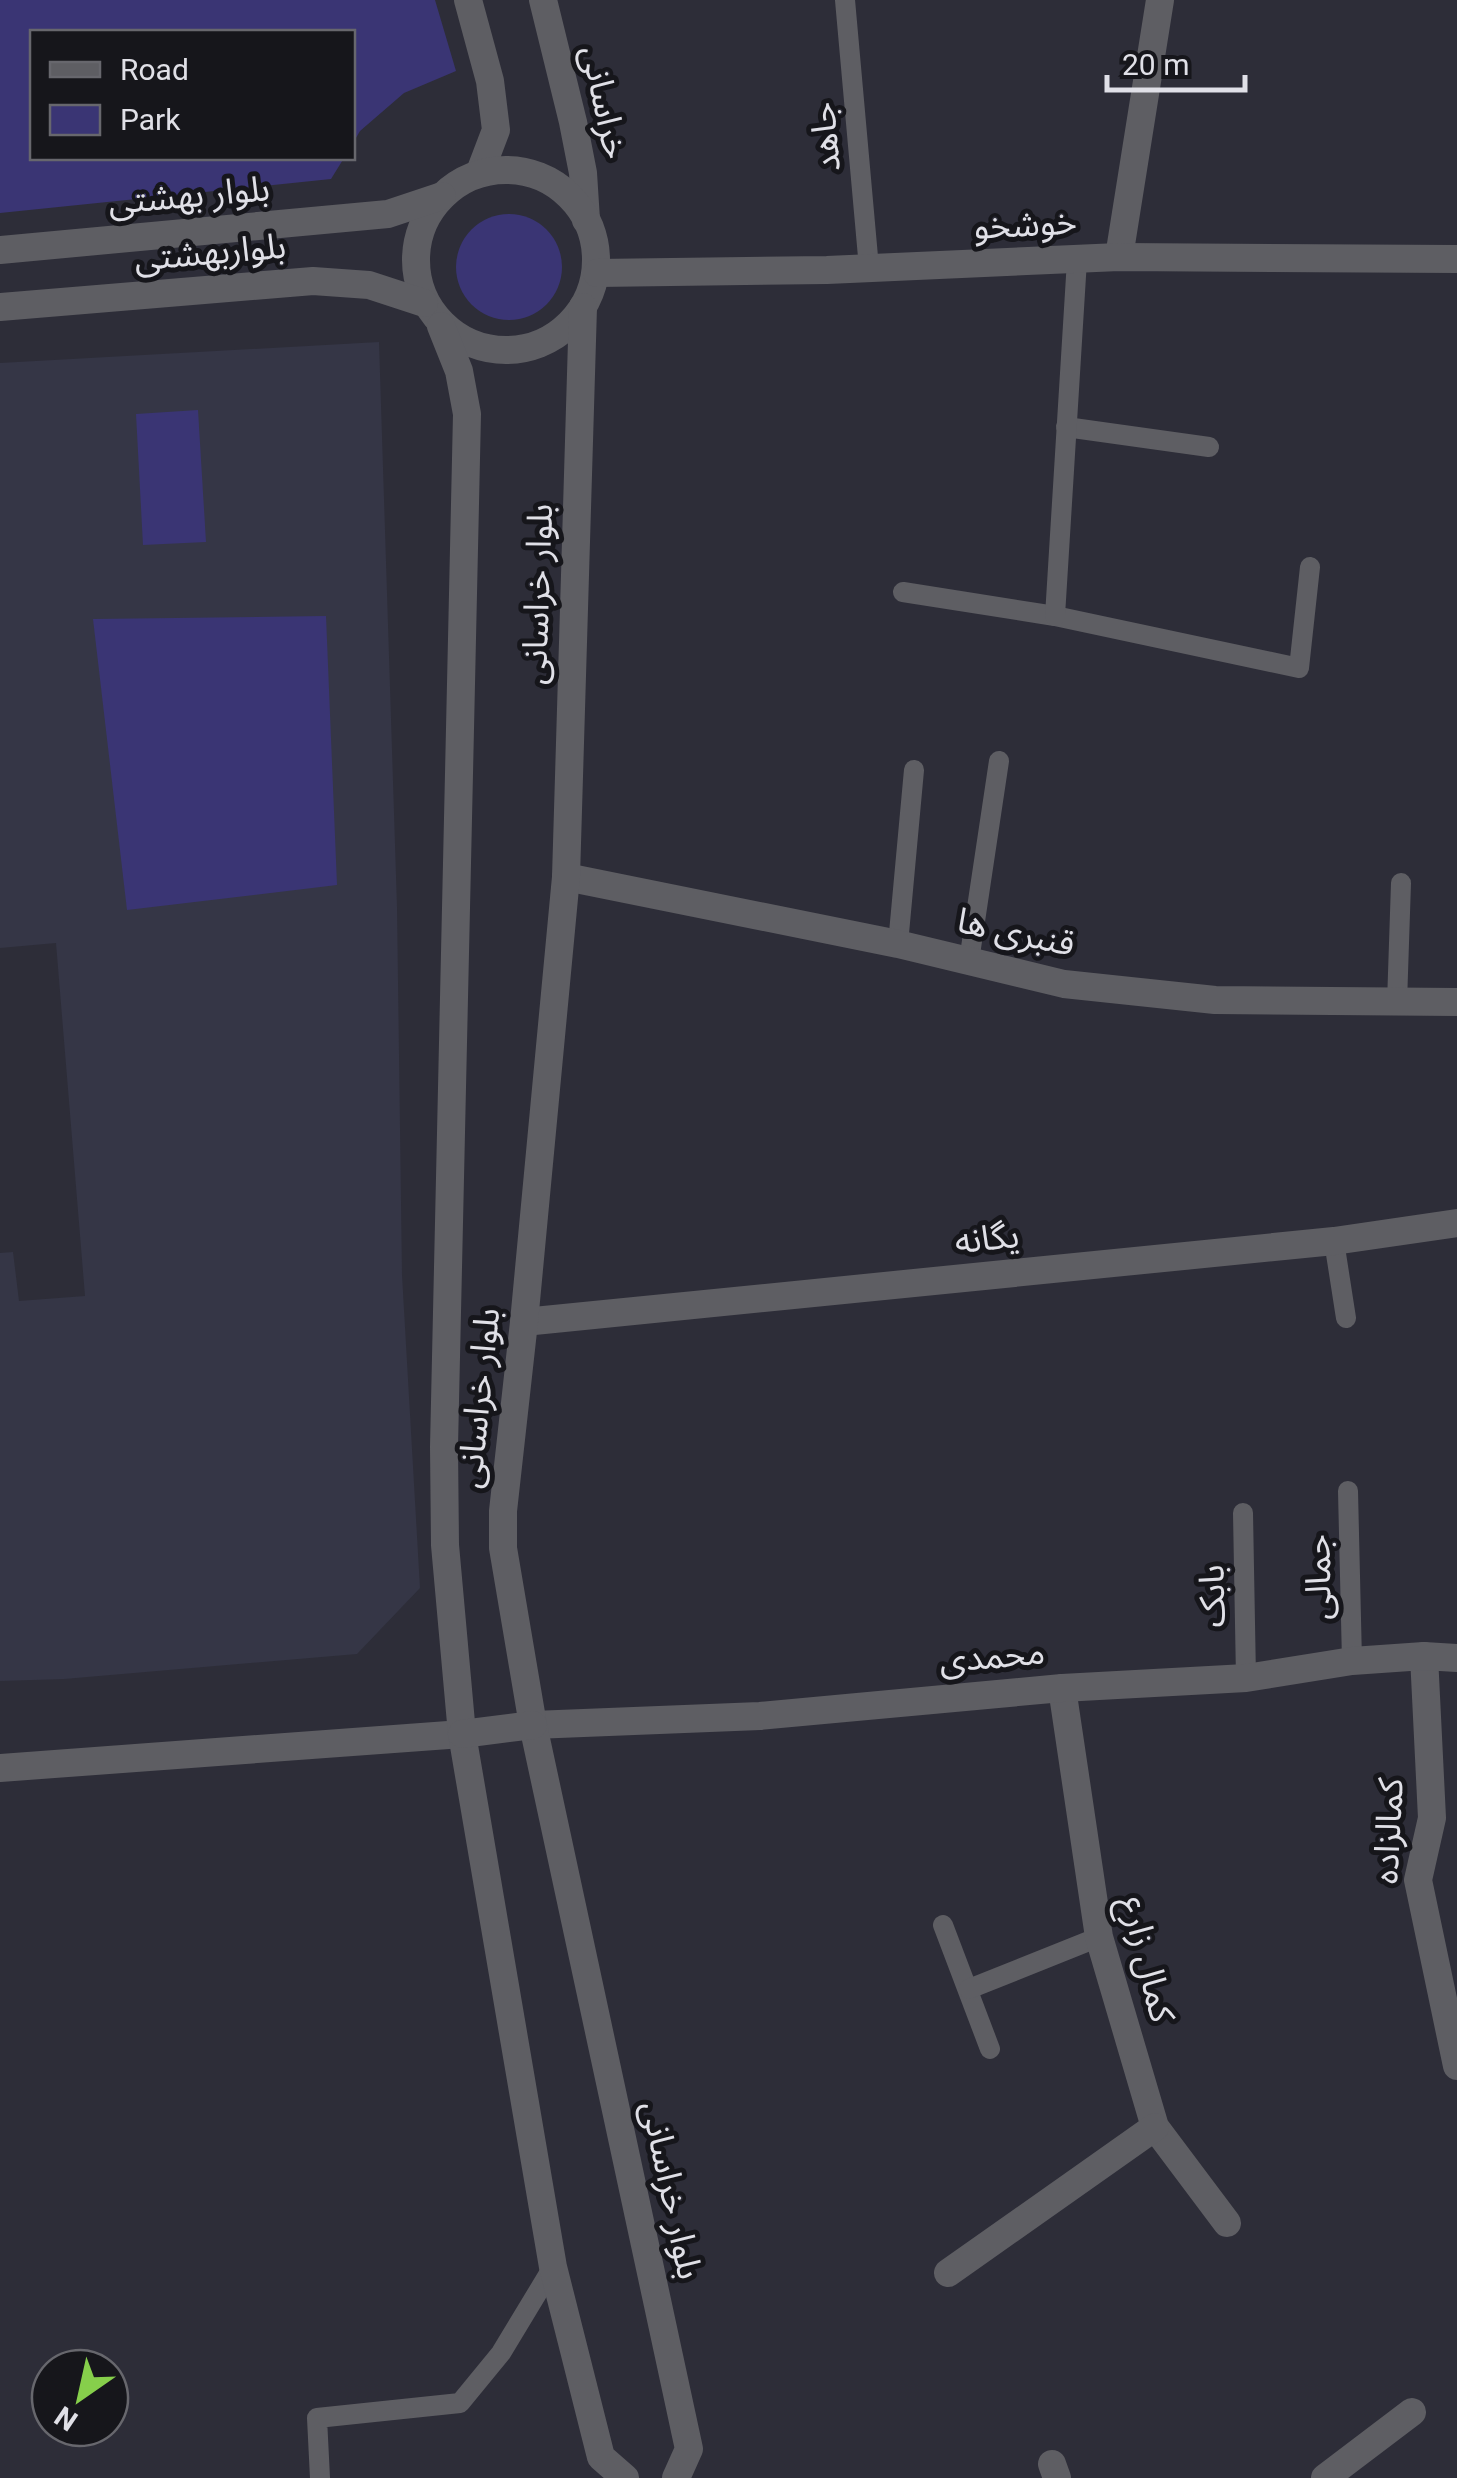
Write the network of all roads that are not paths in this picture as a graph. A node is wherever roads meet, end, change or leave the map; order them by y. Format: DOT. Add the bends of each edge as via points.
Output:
graph roads {
  1 [pos="468,0"];
  2 [pos="543,0"];
  3 [pos="845,0"];
  4 [pos="1160,0"];
  5 [pos="480,172"];
  6 [pos="442,196"];
  7 [pos="586,220"];
  8 [pos="0,250"];
  9 [pos="1119,256"];
  10 [pos="1457,259"];
  11 [pos="1076,260"];
  12 [pos="869,268"];
  13 [pos="596,273"];
  14 [pos="424,303"];
  15 [pos="0,307"];
  16 [pos="583,307"];
  17 [pos="441,326"];
  18 [pos="1066,427"];
  19 [pos="1209,447"];
  20 [pos="1310,568"];
  21 [pos="903,592"];
  22 [pos="1055,616"];
  23 [pos="999,762"];
  24 [pos="914,770"];
  25 [pos="566,877"];
  26 [pos="1401,882"];
  27 [pos="898,944"];
  28 [pos="969,961"];
  29 [pos="1457,1002"];
  30 [pos="1397,1003"];
  31 [pos="1457,1223"];
  32 [pos="1334,1241"];
  33 [pos="1346,1318"];
  34 [pos="524,1322"];
  35 [pos="1348,1492"];
  36 [pos="1243,1513"];
  37 [pos="1424,1656"];
  38 [pos="1457,1658"];
  39 [pos="1352,1661"];
  40 [pos="1246,1678"];
  41 [pos="1062,1688"];
  42 [pos="533,1725"];
  43 [pos="462,1734"];
  44 [pos="0,1768"];
  45 [pos="943,1925"];
  46 [pos="1099,1937"];
  47 [pos="969,1988"];
  48 [pos="990,2049"];
  49 [pos="1457,2066"];
  50 [pos="1155,2127"];
  51 [pos="1227,2223"];
  52 [pos="552,2268"];
  53 [pos="948,2273"];
  54 [pos="1412,2412"];
  55 [pos="320,2478"];
  56 [pos="625,2478"];
  57 [pos="676,2478"];
  58 [pos="1325,2478"];
  1 -- 5 [label="street" via="496,130"];
  2 -- 7 [label="street, خراسانی" via="577,140"];
  3 -- 12 [label="lane, جاهد"];
  4 -- 9 [label="street"];
  5 -- 6 [label="street"];
  5 -- 7 [label="street" via="505,166 544,178"];
  6 -- 8 [label="street, بلوار بهشتی" via="388,214"];
  6 -- 14 [label="street" via="417,250"];
  7 -- 13 [label="street"];
  9 -- 10 [label="street, خوشخو"];
  9 -- 11 [label="street, خوشخو"];
  11 -- 12 [label="street, خوشخو"];
  11 -- 18 [label="lane"];
  12 -- 13 [label="street, خوشخو"];
  13 -- 16 [label="street"];
  14 -- 15 [label="street, بلواربهشتی" via="368,285 314,281"];
  14 -- 17 [label="street"];
  16 -- 17 [label="street" via="551,340 508,352 485,350"];
  16 -- 25 [label="street, بلوار خراسانی"];
  17 -- 43 [label="street, بلوار خراسانی" via="467,414 444,1447 445,1545"];
  18 -- 19 [label="lane"];
  18 -- 22 [label="lane"];
  20 -- 22 [label="lane" via="1299,668"];
  21 -- 22 [label="lane"];
  23 -- 28 [label="lane"];
  24 -- 27 [label="lane"];
  25 -- 27 [label="street, قنبری ها"];
  25 -- 34 [label="street, بلوار خراسانی"];
  26 -- 30 [label="lane"];
  27 -- 28 [label="street, قنبری ها"];
  28 -- 30 [label="street, قنبری ها" via="1064,984 1216,1000"];
  29 -- 30 [label="street, قنبری ها"];
  31 -- 32 [label="street, یگانه"];
  32 -- 33 [label="lane"];
  32 -- 34 [label="street, یگانه"];
  34 -- 42 [label="street, بلوار خراسانی" via="503,1548"];
  35 -- 39 [label="lane, جمالی"];
  36 -- 40 [label="lane, بابک"];
  37 -- 38 [label="street, محمدی"];
  37 -- 39 [label="street, محمدی"];
  37 -- 49 [label="street, کمالزاده" via="1432,1818 1418,1880"];
  39 -- 40 [label="street, محمدی"];
  40 -- 41 [label="street, محمدی"];
  41 -- 42 [label="street, محمدی" via="760,1716"];
  41 -- 46 [label="street, کمال زارع"];
  42 -- 43 [label="street, محمدی"];
  42 -- 57 [label="street, بلوار خراسانی" via="689,2449"];
  43 -- 44 [label="street, محمدی"];
  43 -- 52 [label="street, بلوار خراسانی"];
  45 -- 47 [label="lane"];
  46 -- 47 [label="lane"];
  46 -- 50 [label="street, کمال زارع"];
  47 -- 48 [label="lane"];
  50 -- 51 [label="street, کمال زارع"];
  50 -- 53 [label="street"];
  52 -- 55 [label="lane" via="501,2353 460,2403 316,2418"];
  52 -- 56 [label="street, بلوار خراسانی" via="600,2456"];
  54 -- 58 [label="street"];
}
